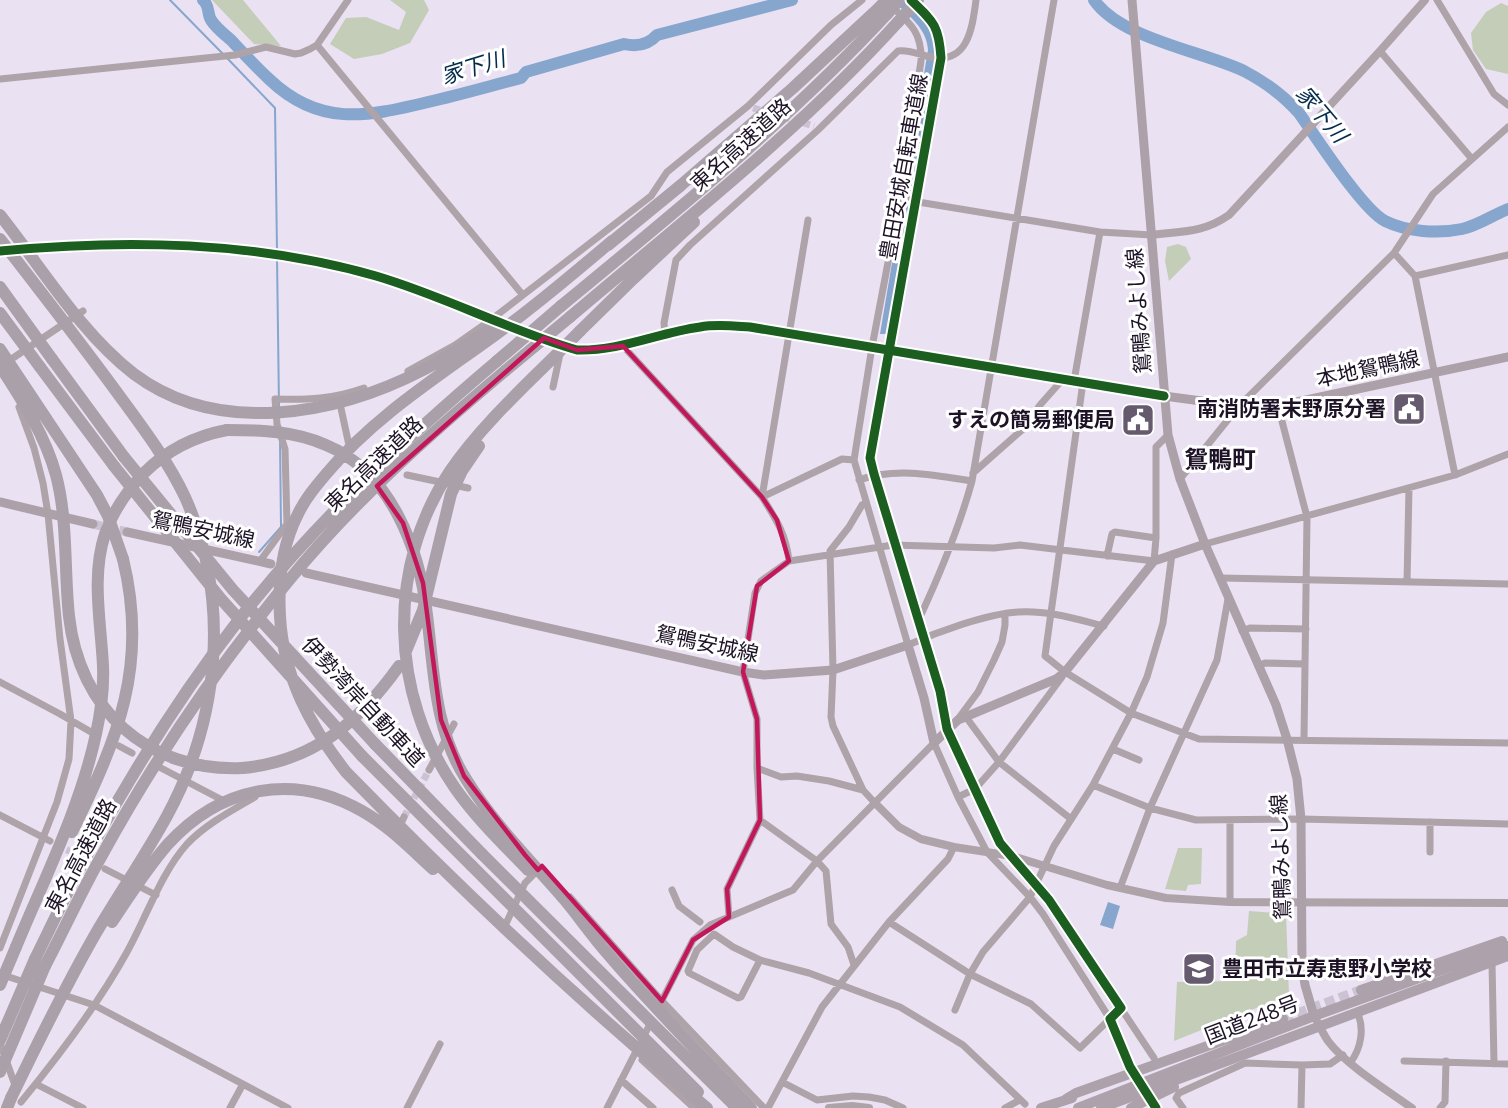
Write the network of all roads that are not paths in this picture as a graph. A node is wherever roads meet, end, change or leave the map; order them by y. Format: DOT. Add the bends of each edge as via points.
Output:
graph roads {
  1 [pos="348,0"];
  2 [pos="862,0"];
  3 [pos="899,0"];
  4 [pos="918,0"];
  5 [pos="976,0"];
  6 [pos="1054,0"];
  7 [pos="1131,0"];
  8 [pos="1425,0"];
  9 [pos="1437,0"];
  10 [pos="884,5"];
  11 [pos="317,45"];
  12 [pos="1380,51"];
  13 [pos="923,55"];
  14 [pos="0,79"];
  15 [pos="831,90"];
  16 [pos="1508,105"];
  17 [pos="1508,127"];
  18 [pos="1472,159"];
  19 [pos="900,199"];
  20 [pos="0,215"];
  21 [pos="1017,219"];
  22 [pos="808,220"];
  23 [pos="1100,232"];
  24 [pos="1152,235"];
  25 [pos="683,237"];
  26 [pos="0,239"];
  27 [pos="612,241"];
  28 [pos="690,245"];
  29 [pos="0,251"];
  30 [pos="1394,253"];
  31 [pos="1508,255"];
  32 [pos="1415,276"];
  33 [pos="0,287"];
  34 [pos="522,294"];
  35 [pos="83,311"];
  36 [pos="0,313"];
  37 [pos="492,319"];
  38 [pos="788,333"];
  39 [pos="665,335"];
  40 [pos="561,345"];
  41 [pos="622,346"];
  42 [pos="874,347"];
  43 [pos="0,349"];
  44 [pos="888,350"];
  45 [pos="1508,357"];
  46 [pos="0,366"];
  47 [pos="501,366"];
  48 [pos="992,368"];
  49 [pos="0,373"];
  50 [pos="1435,373"];
  51 [pos="1063,379"];
  52 [pos="1079,381"];
  53 [pos="553,387"];
  54 [pos="520,392"];
  55 [pos="1164,396"];
  56 [pos="339,397"];
  57 [pos="1239,406"];
  58 [pos="1278,406"];
  59 [pos="1168,435"];
  60 [pos="1508,454"];
  61 [pos="854,460"];
  62 [pos="355,461"];
  63 [pos="874,474"];
  64 [pos="407,475"];
  65 [pos="1455,475"];
  66 [pos="973,477"];
  67 [pos="1180,479"];
  68 [pos="859,480"];
  69 [pos="468,488"];
  70 [pos="1409,488"];
  71 [pos="762,497"];
  72 [pos="0,502"];
  73 [pos="866,503"];
  74 [pos="48,514"];
  75 [pos="1307,517"];
  76 [pos="93,524"];
  77 [pos="127,532"];
  78 [pos="1156,538"];
  79 [pos="895,544"];
  80 [pos="1204,544"];
  81 [pos="880,546"];
  82 [pos="949,547"];
  83 [pos="1060,550"];
  84 [pos="1172,554"];
  85 [pos="831,555"];
  86 [pos="1107,556"];
  87 [pos="260,561"];
  88 [pos="789,561"];
  89 [pos="1154,561"];
  90 [pos="271,564"];
  91 [pos="306,573"];
  92 [pos="1220,578"];
  93 [pos="1306,580"];
  94 [pos="1407,582"];
  95 [pos="1508,584"];
  96 [pos="1228,599"];
  97 [pos="1050,613"];
  98 [pos="1005,614"];
  99 [pos="919,619"];
  100 [pos="1104,626"];
  101 [pos="1306,629"];
  102 [pos="1242,631"];
  103 [pos="924,639"];
  104 [pos="909,644"];
  105 [pos="1305,664"];
  106 [pos="1258,666"];
  107 [pos="833,670"];
  108 [pos="743,672"];
  109 [pos="1065,672"];
  110 [pos="0,682"];
  111 [pos="1131,713"];
  112 [pos="962,718"];
  113 [pos="71,721"];
  114 [pos="454,724"];
  115 [pos="946,730"];
  116 [pos="91,732"];
  117 [pos="1182,734"];
  118 [pos="1287,739"];
  119 [pos="1304,739"];
  120 [pos="935,741"];
  121 [pos="1508,743"];
  122 [pos="119,746"];
  123 [pos="1113,749"];
  124 [pos="132,753"];
  125 [pos="1139,760"];
  126 [pos="999,762"];
  127 [pos="161,768"];
  128 [pos="757,768"];
  129 [pos="429,770"];
  130 [pos="1093,784"];
  131 [pos="975,789"];
  132 [pos="863,790"];
  133 [pos="958,797"];
  134 [pos="874,802"];
  135 [pos="237,808"];
  136 [pos="1150,808"];
  137 [pos="0,814"];
  138 [pos="404,817"];
  139 [pos="1071,819"];
  140 [pos="1301,819"];
  141 [pos="760,820"];
  142 [pos="1230,820"];
  143 [pos="1430,822"];
  144 [pos="1508,824"];
  145 [pos="397,833"];
  146 [pos="42,837"];
  147 [pos="50,841"];
  148 [pos="954,848"];
  149 [pos="1430,852"];
  150 [pos="990,853"];
  151 [pos="1012,856"];
  152 [pos="817,861"];
  153 [pos="1044,867"];
  154 [pos="105,869"];
  155 [pos="1036,885"];
  156 [pos="1120,888"];
  157 [pos="672,890"];
  158 [pos="156,895"];
  159 [pos="1030,897"];
  160 [pos="1230,902"];
  161 [pos="1300,902"];
  162 [pos="1508,903"];
  163 [pos="729,917"];
  164 [pos="700,922"];
  165 [pos="889,922"];
  166 [pos="23,930"];
  167 [pos="501,932"];
  168 [pos="517,939"];
  169 [pos="1508,939"];
  170 [pos="1508,946"];
  171 [pos="0,948"];
  172 [pos="607,954"];
  173 [pos="1508,956"];
  174 [pos="760,960"];
  175 [pos="1492,962"];
  176 [pos="40,963"];
  177 [pos="854,965"];
  178 [pos="0,974"];
  179 [pos="970,974"];
  180 [pos="839,984"];
  181 [pos="0,985"];
  182 [pos="1361,990"];
  183 [pos="662,1001"];
  184 [pos="94,1005"];
  185 [pos="1121,1008"];
  186 [pos="956,1010"];
  187 [pos="1357,1012"];
  188 [pos="1314,1016"];
  189 [pos="1110,1019"];
  190 [pos="1283,1019"];
  191 [pos="1321,1026"];
  192 [pos="45,1028"];
  193 [pos="0,1041"];
  194 [pos="440,1044"];
  195 [pos="635,1054"];
  196 [pos="1343,1055"];
  197 [pos="1244,1059"];
  198 [pos="1154,1061"];
  199 [pos="1404,1061"];
  200 [pos="1446,1061"];
  201 [pos="1350,1063"];
  202 [pos="1494,1064"];
  203 [pos="1508,1064"];
  204 [pos="1302,1065"];
  205 [pos="1130,1067"];
  206 [pos="0,1072"];
  207 [pos="621,1080"];
  208 [pos="782,1082"];
  209 [pos="36,1084"];
  210 [pos="243,1084"];
  211 [pos="1155,1088"];
  212 [pos="15,1104"];
  213 [pos="83,1108"];
  214 [pos="230,1108"];
  215 [pos="288,1108"];
  216 [pos="406,1108"];
  217 [pos="607,1108"];
  218 [pos="653,1108"];
  219 [pos="694,1108"];
  220 [pos="706,1108"];
  221 [pos="714,1108"];
  222 [pos="737,1108"];
  223 [pos="751,1108"];
  224 [pos="764,1108"];
  225 [pos="768,1108"];
  226 [pos="829,1108"];
  227 [pos="869,1108"];
  228 [pos="903,1108"];
  229 [pos="1005,1108"];
  230 [pos="1041,1108"];
  231 [pos="1078,1108"];
  232 [pos="1101,1108"];
  233 [pos="1131,1108"];
  234 [pos="1183,1108"];
  235 [pos="1301,1108"];
  236 [pos="1412,1108"];
  237 [pos="1440,1108"];
  1 -- 11 [label="street"];
  2 -- 34 [label="street" via="831,25 751,107 667,172 652,197"];
  3 -- 10 [label="highway, 東名高速道路, bridge"];
  4 -- 15 [label="highway, 東名高速道路, bridge"];
  5 -- 13 [label="street" via="973,25 960,51 951,58"];
  6 -- 21 [label="street"];
  7 -- 24 [label="main road, 鴛鴨みよし線"];
  8 -- 12 [label="street"];
  9 -- 16 [label="street" via="1494,94"];
  10 -- 13 [label="street" via="918,33"];
  10 -- 27 [label="highway, bridge" via="793,88"];
  10 -- 47 [label="highway, 東名高速道路, bridge" via="820,81 655,230 561,306"];
  11 -- 14 [label="street" via="301,53 266,47 234,55"];
  11 -- 34 [label="street"];
  12 -- 18 [label="street"];
  12 -- 24 [label="street" via="1229,214 1203,229"];
  13 -- 19 [label="street"];
  13 -- 28 [label="street" via="898,51"];
  15 -- 47 [label="highway, 東名高速道路, bridge" via="715,195 570,317"];
  15 -- 54 [label="highway, bridge" via="800,126 633,279"];
  17 -- 18 [label="street"];
  18 -- 30 [label="street" via="1433,194"];
  19 -- 21 [label="street"];
  19 -- 42 [label="street"];
  20 -- 27 [label="highway, bridge" via="81,322 134,374 155,388 195,404 247,413 301,410 347,400 397,382 454,353"];
  21 -- 23 [label="street"];
  21 -- 48 [label="street"];
  22 -- 38 [label="street"];
  23 -- 24 [label="street"];
  23 -- 52 [label="street"];
  24 -- 55 [label="main road, 鴛鴨みよし線"];
  25 -- 28 [label="street"];
  26 -- 192 [label="highway, bridge" via="102,371 169,468 184,495 207,558 215,622 210,689 195,753 167,815 69,980"];
  27 -- 168 [label="highway, bridge" via="532,308 386,414 349,449 298,512 282,574 281,631 287,663 300,700 327,748 386,813"];
  28 -- 39 [label="street" via="676,260"];
  29 -- 37 [label="street" via="106,244 225,247 375,276"];
  30 -- 32 [label="street"];
  30 -- 57 [label="street"];
  31 -- 32 [label="street"];
  32 -- 50 [label="street"];
  33 -- 222 [label="highway, 伊勢湾岸自動車道, bridge" via="124,457 233,590 482,855"];
  34 -- 37 [label="street"];
  35 -- 46 [label="street"];
  36 -- 221 [label="highway, 伊勢湾岸自動車道, bridge" via="114,466 221,599 362,756"];
  37 -- 40 [label="street"];
  37 -- 56 [label="street" via="455,345 393,379"];
  38 -- 39 [label="street" via="718,325"];
  38 -- 42 [label="street"];
  38 -- 71 [label="street"];
  39 -- 41 [label="street"];
  40 -- 41 [label="street" via="577,350"];
  40 -- 53 [label="street"];
  41 -- 71 [label="street"];
  42 -- 44 [label="street"];
  42 -- 61 [label="street"];
  43 -- 166 [label="highway, bridge" via="97,495 123,559 133,625 132,664 116,735"];
  44 -- 48 [label="street"];
  44 -- 63 [label="street" via="870,458"];
  45 -- 50 [label="main road, 本地鴛鴨線"];
  46 -- 54 [label="highway, bridge" via="34,421 56,476 62,506 69,619 75,647 95,694 110,716 144,745 168,757 204,766 242,768 297,755 334,736 374,700 399,666 423,610 451,494 485,437"];
  47 -- 176 [label="highway, 東名高速道路" via="353,510 290,578 244,636 141,787"];
  48 -- 51 [label="street"];
  48 -- 66 [label="street"];
  49 -- 74 [label="street" via="27,426"];
  50 -- 58 [label="main road, 本地鴛鴨線"];
  50 -- 65 [label="street"];
  51 -- 52 [label="street"];
  51 -- 66 [label="street" via="1023,429"];
  52 -- 55 [label="street"];
  52 -- 83 [label="street"];
  54 -- 172 [label="highway, bridge" via="480,433 450,472 418,534 405,590 406,658 426,734 455,788"];
  55 -- 57 [label="main road, 本地鴛鴨線"];
  55 -- 59 [label="main road, 鴛鴨みよし線"];
  56 -- 62 [label="street"];
  56 -- 87 [label="street" via="275,399 285,449 287,524"];
  57 -- 58 [label="main road, 本地鴛鴨線"];
  57 -- 67 [label="street"];
  58 -- 75 [label="street"];
  59 -- 67 [label="main road, 鴛鴨みよし線"];
  59 -- 78 [label="street" via="1155,447"];
  60 -- 65 [label="street"];
  61 -- 68 [label="street"];
  61 -- 71 [label="street" via="842,459"];
  63 -- 66 [label="street"];
  63 -- 68 [label="street"];
  63 -- 79 [label="street"];
  64 -- 69 [label="street"];
  65 -- 70 [label="street"];
  66 -- 82 [label="street"];
  67 -- 80 [label="main road, 鴛鴨みよし線"];
  68 -- 73 [label="street"];
  70 -- 75 [label="street"];
  70 -- 94 [label="street"];
  71 -- 88 [label="street" via="786,539"];
  72 -- 74 [label="main road"];
  73 -- 81 [label="street"];
  73 -- 85 [label="street" via="830,551"];
  74 -- 76 [label="main road"];
  74 -- 113 [label="street"];
  75 -- 80 [label="street"];
  75 -- 93 [label="street"];
  77 -- 87 [label="main road, 鴛鴨安城線"];
  78 -- 86 [label="street" via="1115,532"];
  78 -- 89 [label="street"];
  79 -- 81 [label="street"];
  79 -- 82 [label="street"];
  79 -- 99 [label="street"];
  80 -- 84 [label="main road"];
  80 -- 92 [label="main road, 鴛鴨みよし線"];
  81 -- 85 [label="street"];
  81 -- 104 [label="street"];
  82 -- 83 [label="street" via="1020,545"];
  82 -- 99 [label="street"];
  83 -- 86 [label="street"];
  83 -- 97 [label="street"];
  84 -- 89 [label="main road"];
  84 -- 111 [label="street" via="1163,623 1148,677"];
  85 -- 88 [label="street"];
  85 -- 107 [label="street"];
  86 -- 89 [label="street"];
  87 -- 90 [label="main road, 鴛鴨安城線"];
  88 -- 108 [label="street" via="757,586"];
  89 -- 100 [label="main road"];
  91 -- 108 [label="main road, 鴛鴨安城線"];
  92 -- 93 [label="street"];
  92 -- 96 [label="main road, 鴛鴨みよし線"];
  93 -- 94 [label="street"];
  93 -- 101 [label="street"];
  94 -- 95 [label="street"];
  96 -- 102 [label="main road, 鴛鴨みよし線"];
  96 -- 117 [label="street" via="1216,660"];
  97 -- 98 [label="street"];
  97 -- 100 [label="street"];
  97 -- 109 [label="street" via="1045,656"];
  98 -- 103 [label="street"];
  98 -- 112 [label="street" via="1002,642"];
  99 -- 103 [label="street"];
  100 -- 109 [label="main road"];
  101 -- 102 [label="street"];
  101 -- 105 [label="street"];
  102 -- 106 [label="main road, 鴛鴨みよし線"];
  103 -- 104 [label="street"];
  103 -- 115 [label="street" via="940,691"];
  104 -- 107 [label="main road, 鴛鴨安城線"];
  104 -- 120 [label="main road"];
  105 -- 106 [label="street"];
  105 -- 119 [label="street"];
  106 -- 118 [label="main road, 鴛鴨みよし線"];
  107 -- 108 [label="main road, 鴛鴨安城線" via="764,675"];
  107 -- 132 [label="street" via="833,726"];
  108 -- 128 [label="street" via="757,719"];
  109 -- 111 [label="street"];
  109 -- 112 [label="main road"];
  109 -- 126 [label="street"];
  110 -- 113 [label="street"];
  111 -- 117 [label="street"];
  111 -- 123 [label="street"];
  112 -- 115 [label="main road"];
  112 -- 126 [label="street"];
  113 -- 116 [label="street"];
  113 -- 146 [label="street" via="65,773"];
  114 -- 129 [label="street"];
  115 -- 120 [label="main road"];
  115 -- 131 [label="street"];
  117 -- 118 [label="street" via="1199,739"];
  117 -- 136 [label="street"];
  118 -- 119 [label="street"];
  118 -- 140 [label="main road, 鴛鴨みよし線"];
  119 -- 121 [label="street"];
  120 -- 133 [label="street"];
  120 -- 134 [label="street"];
  122 -- 124 [label="street"];
  123 -- 125 [label="street"];
  123 -- 130 [label="street"];
  126 -- 131 [label="street"];
  126 -- 139 [label="street"];
  127 -- 135 [label="street"];
  128 -- 132 [label="street" via="781,777 829,781"];
  128 -- 141 [label="street"];
  130 -- 136 [label="street"];
  130 -- 139 [label="street"];
  131 -- 133 [label="street"];
  131 -- 151 [label="street" via="1000,843"];
  132 -- 134 [label="street"];
  133 -- 150 [label="street"];
  134 -- 148 [label="street" via="899,827 921,839"];
  134 -- 152 [label="street"];
  135 -- 145 [label="street" via="271,788 318,789 349,801"];
  135 -- 158 [label="street" via="186,845"];
  136 -- 142 [label="street" via="1196,820"];
  136 -- 156 [label="street"];
  137 -- 146 [label="street"];
  138 -- 145 [label="street"];
  139 -- 153 [label="street"];
  140 -- 142 [label="street"];
  140 -- 143 [label="street"];
  140 -- 161 [label="main road, 鴛鴨みよし線"];
  141 -- 152 [label="street"];
  141 -- 163 [label="street" via="727,889"];
  142 -- 160 [label="street"];
  143 -- 144 [label="street"];
  143 -- 149 [label="street"];
  145 -- 167 [label="street"];
  146 -- 147 [label="street"];
  146 -- 171 [label="street"];
  148 -- 150 [label="street"];
  148 -- 165 [label="street"];
  150 -- 151 [label="street"];
  150 -- 159 [label="street"];
  151 -- 153 [label="street"];
  151 -- 155 [label="street"];
  152 -- 163 [label="street" via="793,890"];
  152 -- 177 [label="street" via="826,870 831,924 848,946"];
  153 -- 155 [label="street"];
  153 -- 156 [label="street"];
  154 -- 158 [label="street"];
  155 -- 159 [label="street"];
  155 -- 185 [label="street" via="1066,923"];
  156 -- 160 [label="street" via="1180,900"];
  157 -- 164 [label="street" via="679,906"];
  158 -- 184 [label="street" via="128,952"];
  159 -- 179 [label="street" via="983,952"];
  159 -- 189 [label="street"];
  160 -- 161 [label="street"];
  161 -- 162 [label="street"];
  161 -- 188 [label="main road, 鴛鴨みよし線" via="1302,964"];
  163 -- 183 [label="street" via="710,925 693,940"];
  165 -- 177 [label="street"];
  165 -- 179 [label="street"];
  166 -- 172 [label="highway, bridge" via="82,789 97,731 103,668 99,565 105,534 126,495 157,461 194,439 227,430 283,433 327,445 352,460 381,490 403,523 417,558 441,720 455,759 492,816"];
  166 -- 181 [label="highway, bridge"];
  167 -- 183 [label="street" via="525,883 542,866"];
  167 -- 195 [label="street"];
  168 -- 192 [label="highway, bridge" via="365,812 314,791 260,791 219,804 183,829 168,845 138,882"];
  168 -- 220 [label="highway, bridge"];
  169 -- 182 [label="highway"];
  170 -- 188 [label="highway, 国道248号"];
  172 -- 223 [label="highway, bridge"];
  173 -- 175 [label="highway, 国道248号"];
  174 -- 174 [label="street" via="738,998 688,970 697,950 714,934"];
  174 -- 180 [label="street"];
  175 -- 187 [label="highway, 国道248号"];
  175 -- 202 [label="street"];
  176 -- 193 [label="highway, 東名高速道路, bridge"];
  176 -- 206 [label="highway, 東名高速道路, bridge"];
  177 -- 180 [label="street"];
  178 -- 184 [label="street"];
  179 -- 186 [label="street"];
  179 -- 189 [label="street" via="1031,1004 1080,1048"];
  180 -- 208 [label="street" via="822,1007"];
  180 -- 229 [label="street" via="900,1007 963,1045 1022,1102"];
  183 -- 195 [label="street"];
  183 -- 224 [label="street"];
  184 -- 209 [label="street"];
  184 -- 210 [label="street"];
  185 -- 189 [label="street"];
  185 -- 198 [label="street"];
  187 -- 191 [label="highway, 国道248号"];
  187 -- 201 [label="street" via="1359,1048"];
  188 -- 191 [label="street"];
  188 -- 211 [label="highway, 国道248号" via="1179,1069"];
  189 -- 205 [label="street"];
  190 -- 198 [label="highway"];
  191 -- 196 [label="street" via="1326,1039"];
  191 -- 197 [label="highway, 国道248号"];
  192 -- 212 [label="highway, bridge"];
  193 -- 212 [label="street"];
  194 -- 216 [label="street"];
  195 -- 207 [label="street"];
  195 -- 219 [label="street"];
  196 -- 201 [label="street"];
  196 -- 204 [label="street" via="1330,1064"];
  197 -- 204 [label="street"];
  197 -- 211 [label="highway, 国道248号" via="1228,1060"];
  197 -- 234 [label="street" via="1179,1093 1176,1098"];
  198 -- 211 [label="highway"];
  199 -- 200 [label="street"];
  200 -- 202 [label="street"];
  200 -- 237 [label="street" via="1445,1102"];
  201 -- 236 [label="street"];
  202 -- 203 [label="street"];
  204 -- 235 [label="street"];
  207 -- 217 [label="street"];
  207 -- 218 [label="street"];
  208 -- 225 [label="street"];
  208 -- 228 [label="street" via="817,1100 869,1097"];
  209 -- 212 [label="street"];
  209 -- 213 [label="street"];
  210 -- 214 [label="street"];
  210 -- 215 [label="street"];
  211 -- 230 [label="highway" via="1076,1093"];
  211 -- 231 [label="highway, 国道248号"];
  211 -- 232 [label="highway, 国道248号"];
  211 -- 233 [label="highway"];
  226 -- 227 [label="street"];
}
